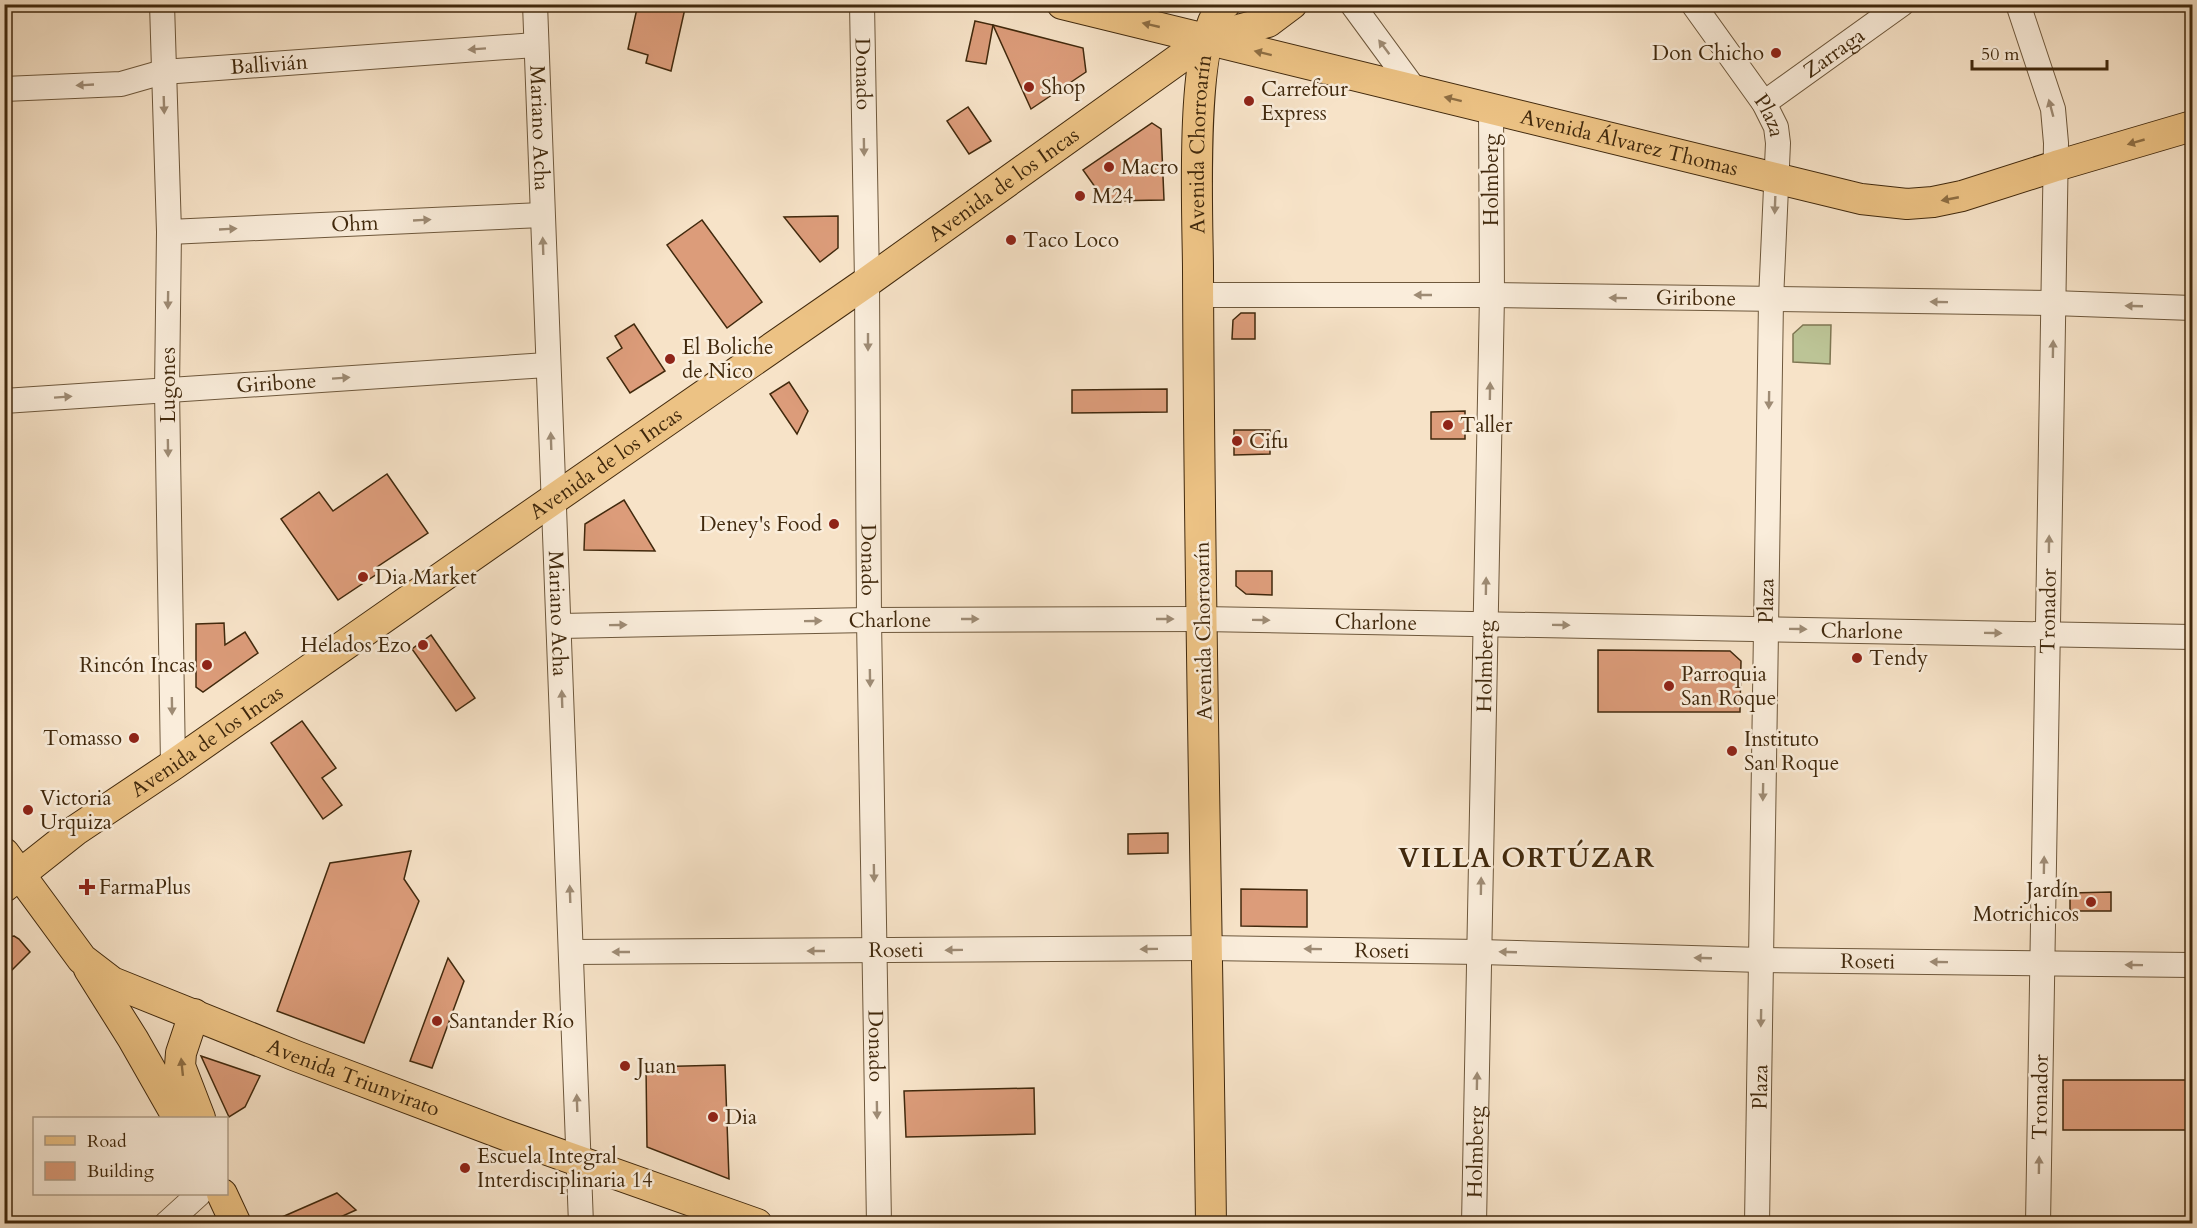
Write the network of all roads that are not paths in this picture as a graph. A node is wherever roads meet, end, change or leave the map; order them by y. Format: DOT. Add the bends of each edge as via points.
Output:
graph roads {
  1 [pos="162,4"];
  2 [pos="535,4"];
  3 [pos="861,4"];
  4 [pos="1062,4"];
  5 [pos="1225,4"];
  6 [pos="1292,4"];
  7 [pos="1352,4"];
  8 [pos="1693,4"];
  9 [pos="1902,4"];
  10 [pos="2018,4"];
  11 [pos="1208,38"];
  12 [pos="536,45"];
  13 [pos="162,72"];
  14 [pos="4,89"];
  15 [pos="1415,90"];
  16 [pos="1764,103"];
  17 [pos="1491,108"];
  18 [pos="2193,126"];
  19 [pos="2056,166"];
  20 [pos="1776,178"];
  21 [pos="542,214"];
  22 [pos="169,232"];
  23 [pos="867,282"];
  24 [pos="1198,296"];
  25 [pos="1492,296"];
  26 [pos="1771,300"];
  27 [pos="2054,303"];
  28 [pos="2193,308"];
  29 [pos="547,365"];
  30 [pos="167,390"];
  31 [pos="4,401"];
  32 [pos="553,500"];
  33 [pos="1202,619"];
  34 [pos="869,620"];
  35 [pos="1485,623"];
  36 [pos="560,626"];
  37 [pos="1765,629"];
  38 [pos="2047,633"];
  39 [pos="2193,637"];
  40 [pos="173,765"];
  41 [pos="10,871"];
  42 [pos="1208,948"];
  43 [pos="875,950"];
  44 [pos="572,952"];
  45 [pos="1480,952"];
  46 [pos="82,959"];
  47 [pos="1762,960"];
  48 [pos="2043,963"];
  49 [pos="2193,965"];
  50 [pos="194,1014"];
  51 [pos="177,1117"];
  52 [pos="199,1117"];
  53 [pos="579,1161"];
  54 [pos="198,1195"];
  55 [pos="222,1195"];
  56 [pos="166,1224"];
  57 [pos="236,1224"];
  58 [pos="581,1224"];
  59 [pos="757,1224"];
  60 [pos="879,1224"];
  61 [pos="1211,1224"];
  62 [pos="1474,1224"];
  63 [pos="1757,1224"];
  64 [pos="2037,1224"];
  1 -- 13 [label="street, Lugones"];
  2 -- 12 [label="street, Mariano Acha"];
  3 -- 23 [label="street, Donado, one-way"];
  11 -- 4 [label="main road, Avenida Álvarez Thomas, one-way"];
  5 -- 11 [label="main road" via="1219,8"];
  6 -- 11 [label="main road, Avenida de los Incas" via="1268,22"];
  15 -- 7 [label="street, one-way"];
  8 -- 16 [label="street, Plaza"];
  9 -- 16 [label="street, Zarraga"];
  19 -- 10 [label="street, Tronador, one-way" via="2053,109"];
  15 -- 11 [label="main road, Avenida Álvarez Thomas, one-way"];
  11 -- 23 [label="main road, Avenida de los Incas"];
  11 -- 24 [label="main road, Avenida Chorroarín" via="1198,99"];
  12 -- 13 [label="street, Ballivián, one-way"];
  12 -- 21 [label="street, Mariano Acha"];
  13 -- 14 [label="street, Ballivián, one-way" via="121,84"];
  13 -- 22 [label="street, Lugones, one-way"];
  17 -- 15 [label="main road, Avenida Álvarez Thomas, one-way"];
  16 -- 20 [label="street, Plaza" via="1776,127"];
  17 -- 20 [label="main road, Avenida Álvarez Thomas"];
  17 -- 25 [label="street, Holmberg"];
  18 -- 19 [label="main road, Avenida Álvarez Thomas, one-way"];
  19 -- 20 [label="main road, Avenida Álvarez Thomas, one-way" via="1962,196 1907,204 1861,199"];
  19 -- 27 [label="street, Tronador"];
  20 -- 26 [label="street, Plaza, one-way"];
  22 -- 21 [label="street, Ohm, one-way"];
  29 -- 21 [label="street, Mariano Acha, one-way"];
  22 -- 30 [label="street, Lugones, one-way"];
  23 -- 32 [label="main road, Avenida de los Incas"];
  23 -- 34 [label="street, Donado, one-way"];
  25 -- 24 [label="street, Giribone, one-way"];
  24 -- 33 [label="main road, Avenida Chorroarín"];
  26 -- 25 [label="street, Giribone, one-way"];
  35 -- 25 [label="street, Holmberg, one-way"];
  27 -- 26 [label="street, Giribone, one-way"];
  26 -- 37 [label="street, Plaza, one-way"];
  28 -- 27 [label="street, Giribone, one-way"];
  38 -- 27 [label="street, Tronador, one-way"];
  30 -- 29 [label="street, Giribone, one-way"];
  32 -- 29 [label="street, Mariano Acha, one-way"];
  31 -- 30 [label="street, Giribone, one-way"];
  30 -- 40 [label="street, Lugones, one-way"];
  32 -- 36 [label="street, Mariano Acha"];
  32 -- 40 [label="main road, Avenida de los Incas"];
  34 -- 33 [label="street, Charlone, one-way"];
  33 -- 35 [label="street, Charlone, one-way"];
  33 -- 42 [label="main road, Avenida Chorroarín"];
  36 -- 34 [label="street, Charlone, one-way"];
  34 -- 43 [label="street, Donado, one-way"];
  35 -- 37 [label="street, Charlone, one-way"];
  45 -- 35 [label="street, Holmberg, one-way"];
  44 -- 36 [label="street, Mariano Acha, one-way"];
  37 -- 38 [label="street, Charlone, one-way"];
  37 -- 47 [label="street, Plaza, one-way"];
  38 -- 39 [label="street, Charlone"];
  48 -- 38 [label="street, Tronador, one-way"];
  40 -- 41 [label="main road, Avenida de los Incas"];
  41 -- 46 [label="main road, Avenida Triunvirato"];
  42 -- 43 [label="street, Roseti, one-way"];
  45 -- 42 [label="street, Roseti, one-way"];
  42 -- 61 [label="main road, Avenida Chorroarín"];
  43 -- 44 [label="street, Roseti, one-way"];
  43 -- 60 [label="street, Donado, one-way"];
  53 -- 44 [label="street, Mariano Acha, one-way"];
  47 -- 45 [label="street, Roseti, one-way"];
  62 -- 45 [label="street, Holmberg, one-way"];
  46 -- 50 [label="main road, Avenida Triunvirato" via="112,982"];
  46 -- 51 [label="main road"];
  48 -- 47 [label="street, Roseti, one-way"];
  47 -- 63 [label="street, Plaza, one-way"];
  49 -- 48 [label="street, Roseti, one-way"];
  64 -- 48 [label="street, Tronador, one-way"];
  52 -- 50 [label="main road, one-way" via="180,1066"];
  50 -- 53 [label="main road, Avenida Triunvirato"];
  53 -- 58 [label="street, Mariano Acha"];
  53 -- 59 [label="main road, Avenida Triunvirato"];
  54 -- 56 [label="street"];
  55 -- 57 [label="main road"];
}
